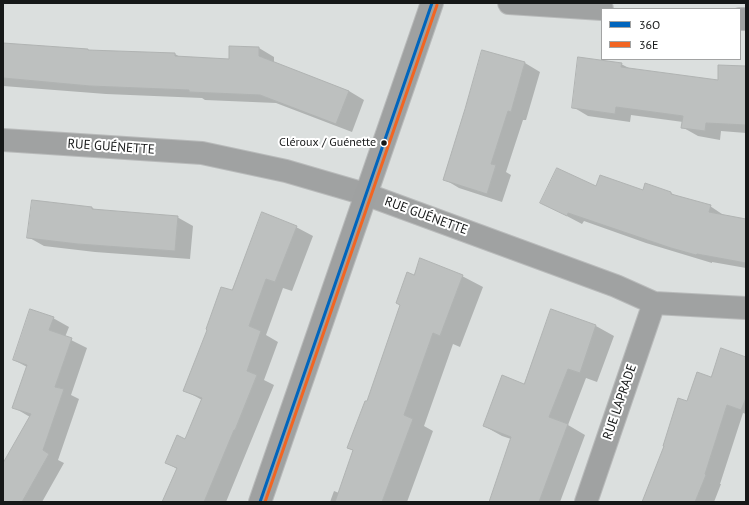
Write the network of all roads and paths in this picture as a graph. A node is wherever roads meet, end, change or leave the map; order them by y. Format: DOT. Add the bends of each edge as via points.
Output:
graph roads {
  1 [pos="432,3"];
  2 [pos="509,3"];
  3 [pos="601,9"];
  4 [pos="3,140"];
  5 [pos="366,194"];
  6 [pos="654,303"];
  7 [pos="746,308"];
  8 [pos="260,502"];
  9 [pos="586,502"];
  1 -- 5 [label="street"];
  2 -- 3 [label="street"];
  4 -- 5 [label="street, RUE GUÉNETTE" via="202,153 286,171"];
  5 -- 6 [label="street, RUE GUÉNETTE"];
  5 -- 8 [label="street"];
  6 -- 7 [label="street, RUE GUÉNETTE"];
  6 -- 9 [label="street, RUE LAPRADE"];
}
